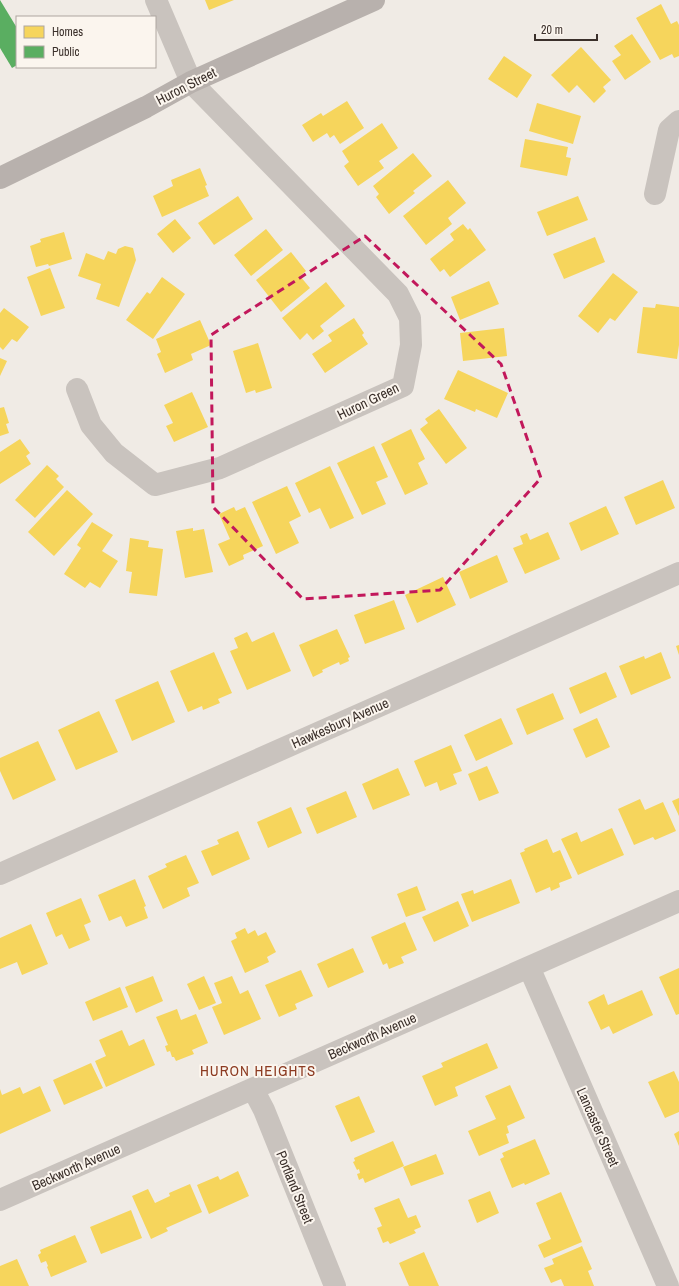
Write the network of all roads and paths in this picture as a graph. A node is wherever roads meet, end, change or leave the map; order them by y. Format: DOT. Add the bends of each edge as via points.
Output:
graph roads {
  1 [pos="156,0"];
  2 [pos="374,0"];
  3 [pos="191,82"];
  4 [pos="679,122"];
  5 [pos="0,178"];
  6 [pos="655,194"];
  7 [pos="78,389"];
  8 [pos="679,572"];
  9 [pos="0,874"];
  10 [pos="679,901"];
  11 [pos="529,967"];
  12 [pos="253,1089"];
  13 [pos="0,1200"];
  14 [pos="334,1286"];
  15 [pos="668,1286"];
  1 -- 3 [label="street"];
  2 -- 3 [label="main road, Huron Street"];
  3 -- 5 [label="main road, Huron Street" via="146,107"];
  3 -- 7 [label="street, Huron Green" via="398,294 410,318 411,345 403,386 220,468 155,485 114,453 91,425"];
  4 -- 6 [label="street" via="669,130"];
  8 -- 9 [label="street, Hawkesbury Avenue"];
  10 -- 11 [label="street, Beckworth Avenue"];
  11 -- 12 [label="street, Beckworth Avenue"];
  11 -- 15 [label="street, Lancaster Street"];
  12 -- 13 [label="street, Beckworth Avenue"];
  12 -- 14 [label="street, Portland Street" via="264,1110"];
}
